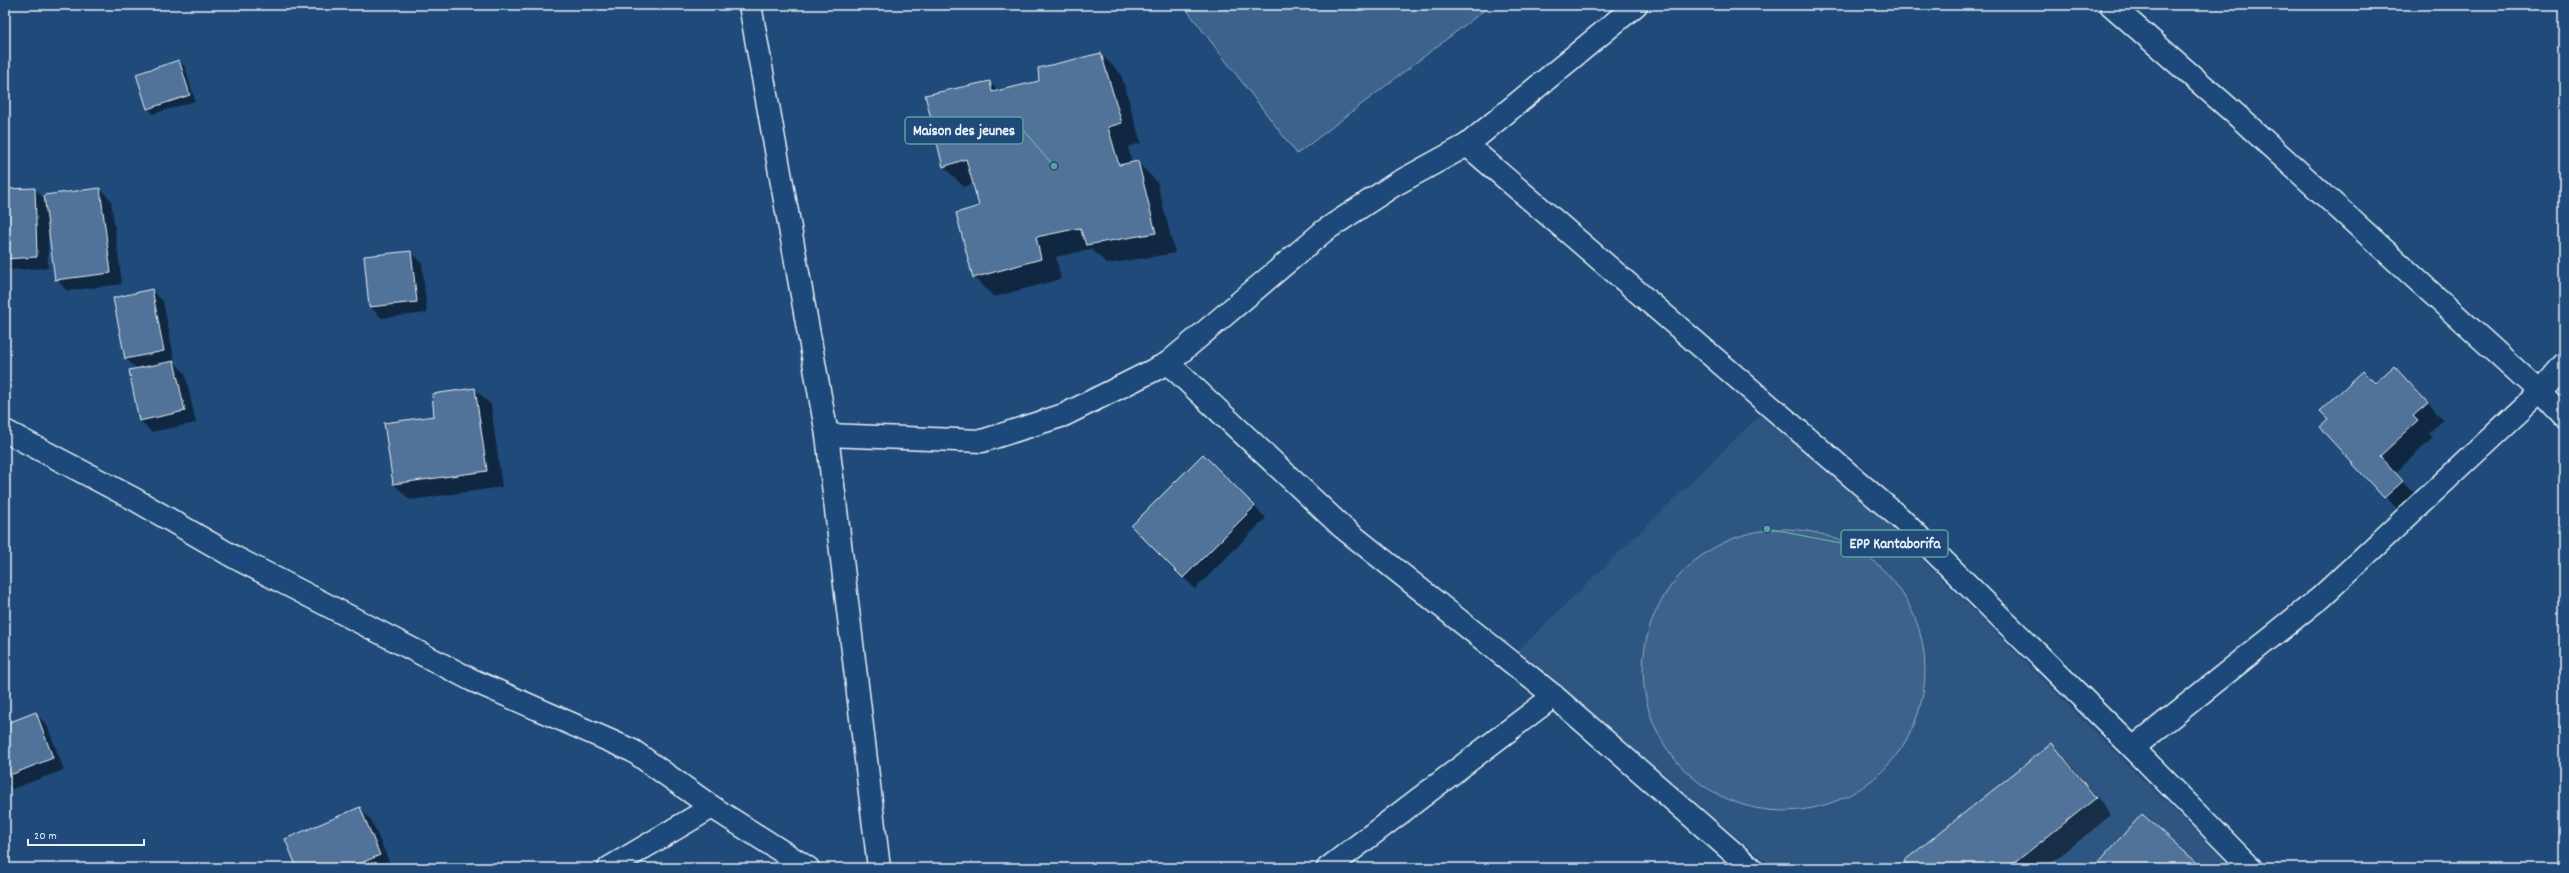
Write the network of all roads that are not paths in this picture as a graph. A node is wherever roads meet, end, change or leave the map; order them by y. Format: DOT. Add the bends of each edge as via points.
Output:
graph roads {
  1 [pos="750,5"];
  2 [pos="1636,5"];
  3 [pos="2111,5"];
  4 [pos="1467,145"];
  5 [pos="1168,363"];
  6 [pos="2564,364"];
  7 [pos="2540,392"];
  8 [pos="2564,417"];
  9 [pos="5,431"];
  10 [pos="827,435"];
  11 [pos="1554,696"];
  12 [pos="2133,748"];
  13 [pos="712,806"];
  14 [pos="609,868"];
  15 [pos="808,868"];
  16 [pos="879,868"];
  17 [pos="1328,868"];
  18 [pos="1751,868"];
  19 [pos="2251,868"];
  1 -- 10 [label="street"];
  2 -- 4 [label="street"];
  3 -- 7 [label="street" via="2232,111"];
  4 -- 5 [label="street" via="1394,185 1324,231"];
  4 -- 12 [label="street" via="1900,518"];
  5 -- 10 [label="street" via="1064,415 982,441"];
  5 -- 11 [label="street" via="1342,527"];
  6 -- 7 [label="street"];
  7 -- 8 [label="street"];
  7 -- 12 [label="street" via="2321,597"];
  9 -- 13 [label="street" via="134,499 234,557 472,680 633,751"];
  10 -- 16 [label="street"];
  11 -- 17 [label="street"];
  11 -- 18 [label="street"];
  12 -- 19 [label="street"];
  13 -- 14 [label="street"];
  13 -- 15 [label="street"];
}
